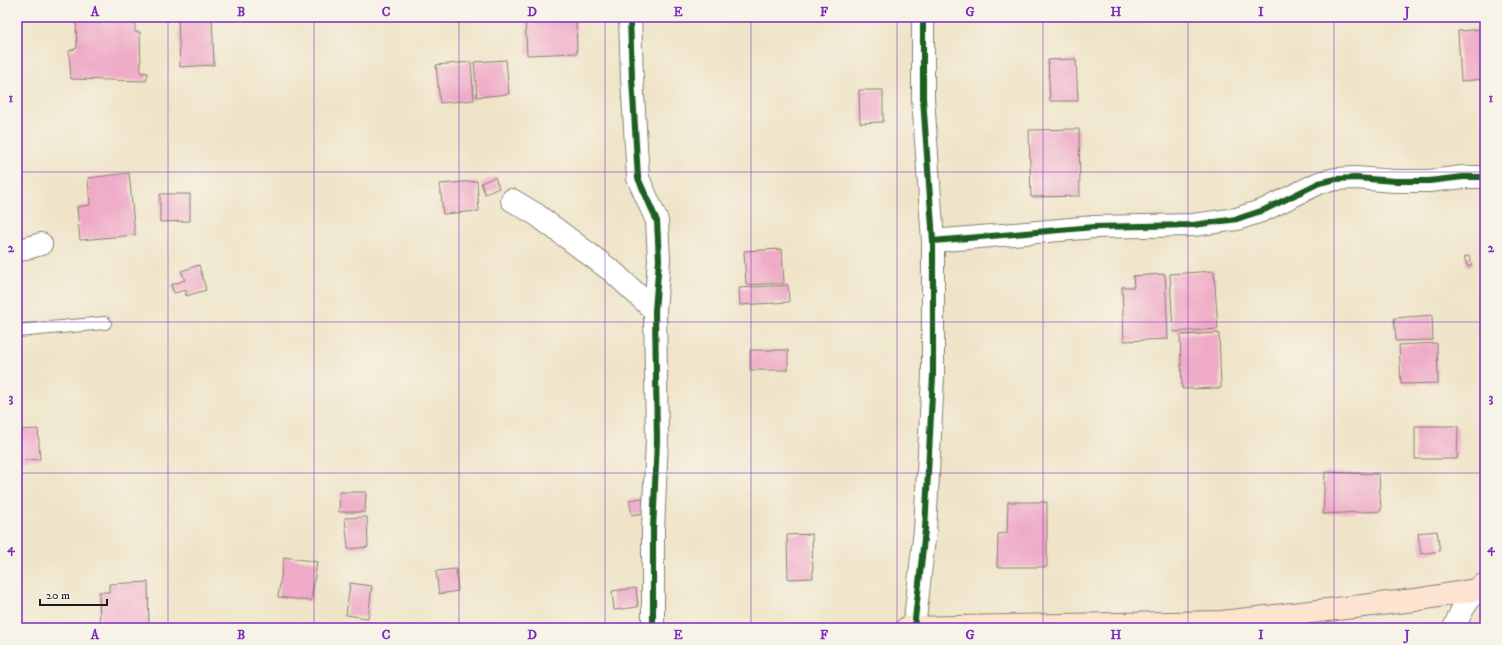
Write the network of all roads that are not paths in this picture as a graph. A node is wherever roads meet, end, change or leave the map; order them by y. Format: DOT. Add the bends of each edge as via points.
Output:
graph roads {
  1 [pos="630,17"];
  2 [pos="923,17"];
  3 [pos="1485,177"];
  4 [pos="512,200"];
  5 [pos="933,241"];
  6 [pos="42,244"];
  7 [pos="17,251"];
  8 [pos="655,311"];
  9 [pos="105,323"];
  10 [pos="17,331"];
  11 [pos="1480,587"];
  12 [pos="1223,625"];
  13 [pos="653,628"];
  14 [pos="912,628"];
  15 [pos="1454,628"];
  1 -- 8 [label="street" via="638,178 657,221 659,260"];
  2 -- 5 [label="street" via="924,98"];
  3 -- 5 [label="street" via="1429,181 1336,179 1318,183 1264,210 1236,219 1192,225 1094,227"];
  4 -- 8 [label="street" via="590,254"];
  5 -- 14 [label="street" via="933,376 925,530"];
  6 -- 7 [label="street"];
  8 -- 13 [label="street" via="657,440 653,530"];
  9 -- 10 [label="lane"];
  11 -- 12 [label="main road" via="1416,600"];
  11 -- 15 [label="street" via="1461,612"];
  12 -- 14 [label="main road"];
}
